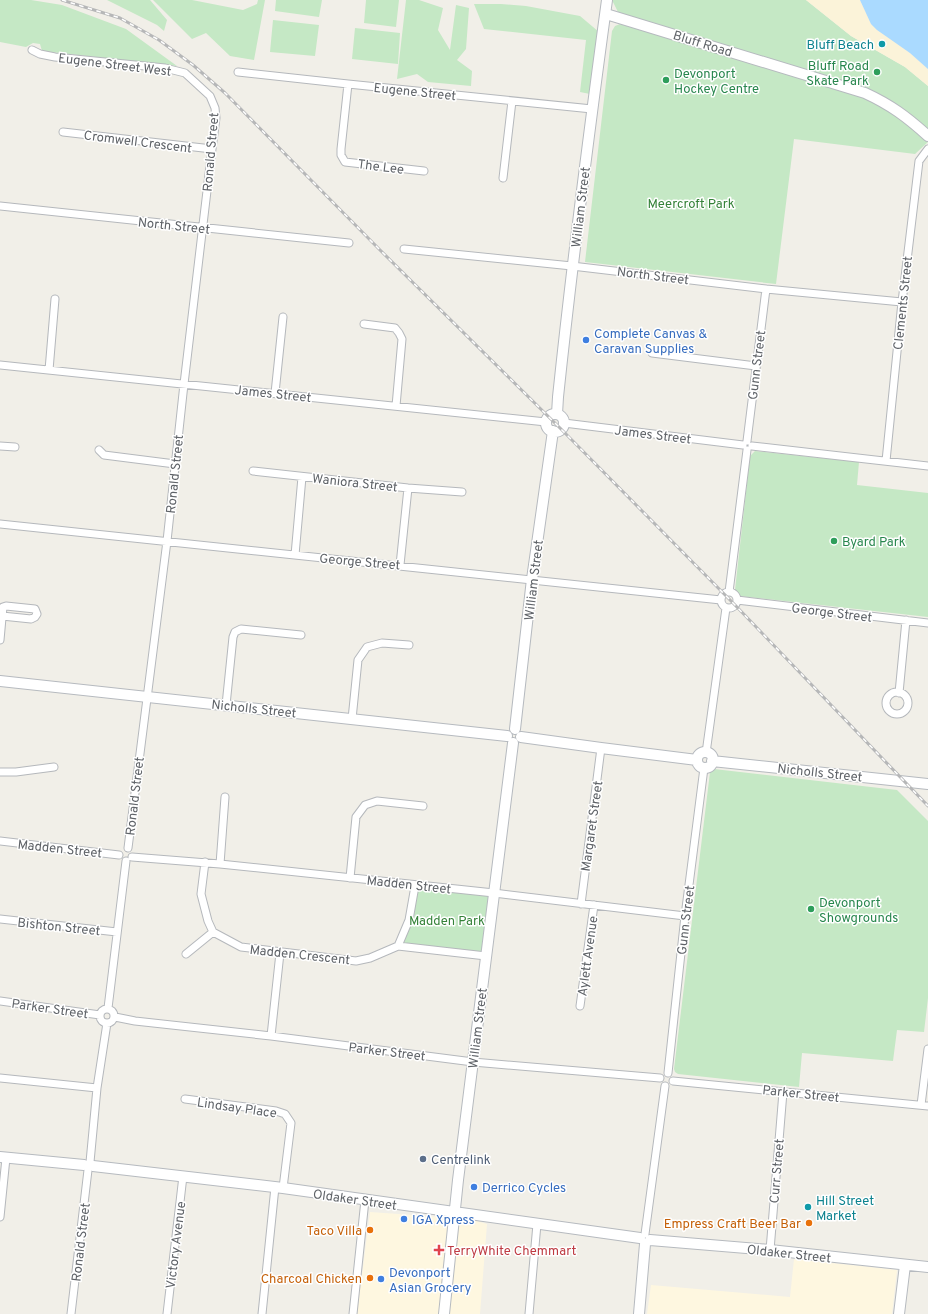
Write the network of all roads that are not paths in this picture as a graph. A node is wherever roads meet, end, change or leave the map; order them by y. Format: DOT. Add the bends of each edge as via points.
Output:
graph roads {
  1 [pos="607,0"];
  2 [pos="606,14"];
  3 [pos="32,50"];
  4 [pos="238,72"];
  5 [pos="348,84"];
  6 [pos="212,100"];
  7 [pos="512,101"];
  8 [pos="592,109"];
  9 [pos="63,132"];
  10 [pos="928,136"];
  11 [pos="928,149"];
  12 [pos="212,150"];
  13 [pos="424,171"];
  14 [pos="503,178"];
  15 [pos="0,206"];
  16 [pos="203,228"];
  17 [pos="349,243"];
  18 [pos="404,249"];
  19 [pos="572,266"];
  20 [pos="766,288"];
  21 [pos="55,299"];
  22 [pos="902,302"];
  23 [pos="283,317"];
  24 [pos="364,324"];
  25 [pos="652,353"];
  26 [pos="0,365"];
  27 [pos="756,366"];
  28 [pos="49,370"];
  29 [pos="184,384"];
  30 [pos="275,393"];
  31 [pos="396,406"];
  32 [pos="557,414"];
  33 [pos="546,422"];
  34 [pos="564,423"];
  35 [pos="553,431"];
  36 [pos="747,445"];
  37 [pos="0,446"];
  38 [pos="15,447"];
  39 [pos="99,450"];
  40 [pos="886,461"];
  41 [pos="175,464"];
  42 [pos="928,466"];
  43 [pos="253,471"];
  44 [pos="302,477"];
  45 [pos="408,488"];
  46 [pos="462,492"];
  47 [pos="0,524"];
  48 [pos="167,541"];
  49 [pos="296,555"];
  50 [pos="400,565"];
  51 [pos="532,579"];
  52 [pos="729,592"];
  53 [pos="721,600"];
  54 [pos="737,600"];
  55 [pos="726,608"];
  56 [pos="2,616"];
  57 [pos="906,620"];
  58 [pos="928,623"];
  59 [pos="301,635"];
  60 [pos="0,640"];
  61 [pos="409,645"];
  62 [pos="0,681"];
  63 [pos="898,692"];
  64 [pos="147,698"];
  65 [pos="226,705"];
  66 [pos="352,719"];
  67 [pos="514,736"];
  68 [pos="601,748"];
  69 [pos="709,757"];
  70 [pos="697,760"];
  71 [pos="54,767"];
  72 [pos="704,768"];
  73 [pos="0,772"];
  74 [pos="928,784"];
  75 [pos="225,797"];
  76 [pos="423,806"];
  77 [pos="0,841"];
  78 [pos="128,848"];
  79 [pos="119,855"];
  80 [pos="129,859"];
  81 [pos="205,862"];
  82 [pos="220,864"];
  83 [pos="350,878"];
  84 [pos="415,886"];
  85 [pos="494,893"];
  86 [pos="581,904"];
  87 [pos="594,905"];
  88 [pos="685,916"];
  89 [pos="0,919"];
  90 [pos="117,932"];
  91 [pos="213,932"];
  92 [pos="398,946"];
  93 [pos="280,953"];
  94 [pos="186,954"];
  95 [pos="486,956"];
  96 [pos="0,1001"];
  97 [pos="580,1006"];
  98 [pos="108,1008"];
  99 [pos="100,1015"];
  100 [pos="115,1017"];
  101 [pos="106,1023"];
  102 [pos="271,1036"];
  103 [pos="928,1048"];
  104 [pos="473,1062"];
  105 [pos="668,1073"];
  106 [pos="0,1078"];
  107 [pos="660,1078"];
  108 [pos="673,1081"];
  109 [pos="665,1086"];
  110 [pos="98,1088"];
  111 [pos="783,1092"];
  112 [pos="185,1099"];
  113 [pos="925,1105"];
  114 [pos="3,1158"];
  115 [pos="89,1166"];
  116 [pos="183,1176"];
  117 [pos="279,1188"];
  118 [pos="365,1200"];
  119 [pos="455,1213"];
  120 [pos="0,1217"];
  121 [pos="537,1224"];
  122 [pos="645,1239"];
  123 [pos="770,1250"];
  124 [pos="905,1265"];
  125 [pos="928,1267"];
  126 [pos="71,1314"];
  127 [pos="167,1314"];
  128 [pos="262,1314"];
  129 [pos="353,1314"];
  130 [pos="444,1314"];
  131 [pos="529,1314"];
  132 [pos="639,1314"];
  133 [pos="900,1314"];
  1 -- 2 [label="street, William Street"];
  2 -- 8 [label="street, William Street"];
  2 -- 10 [label="street, Bluff Road" via="864,93 890,105"];
  3 -- 6 [label="street, Eugene Street West" via="55,57 165,68 185,73"];
  4 -- 5 [label="street, Eugene Street"];
  5 -- 7 [label="street, Eugene Street"];
  5 -- 13 [label="street, The Lee" via="341,149 345,162"];
  6 -- 12 [label="street, Ronald Street" via="216,118"];
  7 -- 8 [label="street, Eugene Street"];
  7 -- 14 [label="street"];
  8 -- 19 [label="street, William Street"];
  9 -- 12 [label="street, Cromwell Crescent"];
  11 -- 22 [label="street, Clements Street" via="920,161"];
  12 -- 16 [label="street, Ronald Street"];
  15 -- 16 [label="street, North Street"];
  16 -- 17 [label="street, North Street"];
  16 -- 29 [label="street, Ronald Street"];
  18 -- 19 [label="street, North Street"];
  19 -- 20 [label="street, North Street"];
  19 -- 32 [label="street, William Street"];
  20 -- 22 [label="street, North Street"];
  20 -- 27 [label="street, Gunn Street"];
  21 -- 28 [label="street"];
  22 -- 40 [label="street, Clements Street"];
  23 -- 30 [label="street"];
  24 -- 31 [label="street" via="395,328 402,339"];
  25 -- 27 [label="street"];
  26 -- 28 [label="street, James Street"];
  27 -- 36 [label="street, Gunn Street"];
  28 -- 29 [label="street, James Street"];
  29 -- 30 [label="street, James Street"];
  29 -- 41 [label="street, Ronald Street"];
  30 -- 31 [label="street, James Street"];
  31 -- 33 [label="street, James Street"];
  32 -- 33 [label="street" via="549,416"];
  32 -- 34 [label="street"];
  33 -- 35 [label="street" via="548,428"];
  34 -- 35 [label="street" via="559,430"];
  34 -- 36 [label="street, James Street"];
  35 -- 51 [label="street, William Street"];
  36 -- 40 [label="street, James Street"];
  36 -- 52 [label="street, Gunn Street"];
  37 -- 38 [label="street"];
  39 -- 41 [label="street" via="104,455"];
  40 -- 42 [label="street, James Street"];
  41 -- 48 [label="street, Ronald Street"];
  43 -- 44 [label="street, Waniora Street"];
  44 -- 45 [label="street, Waniora Street"];
  44 -- 49 [label="street, Waniora Street"];
  45 -- 46 [label="street, Waniora Street"];
  45 -- 50 [label="street, Waniora Street"];
  47 -- 48 [label="street, George Street"];
  48 -- 49 [label="street, George Street"];
  48 -- 64 [label="street, Ronald Street"];
  49 -- 50 [label="street, George Street"];
  50 -- 51 [label="street, George Street"];
  51 -- 53 [label="street, George Street"];
  51 -- 67 [label="street, William Street"];
  52 -- 53 [label="street" via="724,594"];
  52 -- 54 [label="street" via="734,594"];
  53 -- 55 [label="street"];
  54 -- 55 [label="street" via="733,607"];
  54 -- 57 [label="street, George Street"];
  55 -- 69 [label="street"];
  56 -- 60 [label="street"];
  57 -- 58 [label="street, George Street"];
  57 -- 63 [label="street"];
  59 -- 65 [label="street" via="241,629 235,632"];
  61 -- 66 [label="street" via="382,643 367,647 358,660"];
  62 -- 64 [label="street, Nicholls Street"];
  64 -- 65 [label="street, Nicholls Street"];
  64 -- 78 [label="street, Ronald Street"];
  65 -- 66 [label="street, Nicholls Street"];
  66 -- 67 [label="street, Nicholls Street"];
  67 -- 68 [label="street, Nicholls Street"];
  67 -- 85 [label="street, William Street"];
  68 -- 70 [label="street, Nicholls Street"];
  68 -- 86 [label="street, Margaret Street"];
  69 -- 70 [label="street" via="699,755"];
  69 -- 72 [label="street" via="710,765"];
  69 -- 74 [label="street, Nicholls Street"];
  70 -- 72 [label="street"];
  71 -- 73 [label="street"];
  72 -- 88 [label="street, Gunn Street"];
  75 -- 82 [label="street"];
  76 -- 83 [label="street" via="377,801 365,805 356,816"];
  77 -- 79 [label="street, Madden Street"];
  78 -- 79 [label="street" via="122,849"];
  78 -- 80 [label="street" via="132,852"];
  79 -- 80 [label="street" via="122,860"];
  80 -- 81 [label="street, Madden Street"];
  80 -- 90 [label="street"];
  81 -- 82 [label="street, Madden Street"];
  81 -- 91 [label="street" via="201,894"];
  82 -- 83 [label="street, Madden Street"];
  83 -- 84 [label="street, Madden Street"];
  84 -- 85 [label="street, Madden Street"];
  84 -- 92 [label="street" via="409,920"];
  85 -- 86 [label="street, Madden Street"];
  85 -- 95 [label="street, William Street"];
  86 -- 87 [label="street, Madden Street"];
  87 -- 88 [label="street, Madden Street"];
  87 -- 97 [label="street, Aylett Avenue"];
  88 -- 105 [label="street, Gunn Street"];
  89 -- 90 [label="street, Bishton Street"];
  90 -- 98 [label="street"];
  91 -- 93 [label="street, Madden Crescent" via="241,947"];
  91 -- 94 [label="street"];
  92 -- 93 [label="street, Madden Crescent" via="370,958 356,960"];
  92 -- 95 [label="street"];
  93 -- 102 [label="street"];
  95 -- 104 [label="street, William Street"];
  96 -- 99 [label="street, Parker Street"];
  98 -- 99 [label="street"];
  98 -- 100 [label="street"];
  99 -- 101 [label="street"];
  100 -- 101 [label="street" via="113,1021"];
  100 -- 102 [label="street, Parker Street"];
  101 -- 110 [label="street, Ronald Street"];
  102 -- 104 [label="street, Parker Street"];
  103 -- 113 [label="street"];
  104 -- 107 [label="street, Parker Street"];
  104 -- 119 [label="street, William Street"];
  105 -- 107 [label="street" via="662,1074"];
  105 -- 108 [label="street" via="672,1075"];
  106 -- 110 [label="street"];
  107 -- 109 [label="street" via="661,1084"];
  108 -- 109 [label="street" via="671,1085"];
  108 -- 111 [label="street, Parker Street"];
  109 -- 122 [label="street"];
  110 -- 115 [label="street, Ronald Street"];
  111 -- 113 [label="street, Parker Street"];
  111 -- 123 [label="street, Curr Street"];
  112 -- 117 [label="street, Lindsay Place" via="276,1110 285,1114 291,1123"];
  114 -- 115 [label="street, Oldaker Street"];
  114 -- 120 [label="street"];
  115 -- 116 [label="street, Oldaker Street"];
  115 -- 126 [label="street, Ronald Street"];
  116 -- 117 [label="street, Oldaker Street"];
  116 -- 127 [label="street, Victory Avenue"];
  117 -- 118 [label="street, Oldaker Street"];
  117 -- 128 [label="street, Lindsay Place"];
  118 -- 119 [label="street, Oldaker Street"];
  118 -- 129 [label="street"];
  119 -- 121 [label="street, Oldaker Street"];
  119 -- 130 [label="street, William Street"];
  121 -- 122 [label="street, Oldaker Street"];
  121 -- 131 [label="street"];
  122 -- 123 [label="street, Oldaker Street"];
  122 -- 132 [label="street"];
  123 -- 124 [label="street, Oldaker Street"];
  124 -- 125 [label="street, Oldaker Street"];
  124 -- 133 [label="street"];
}
